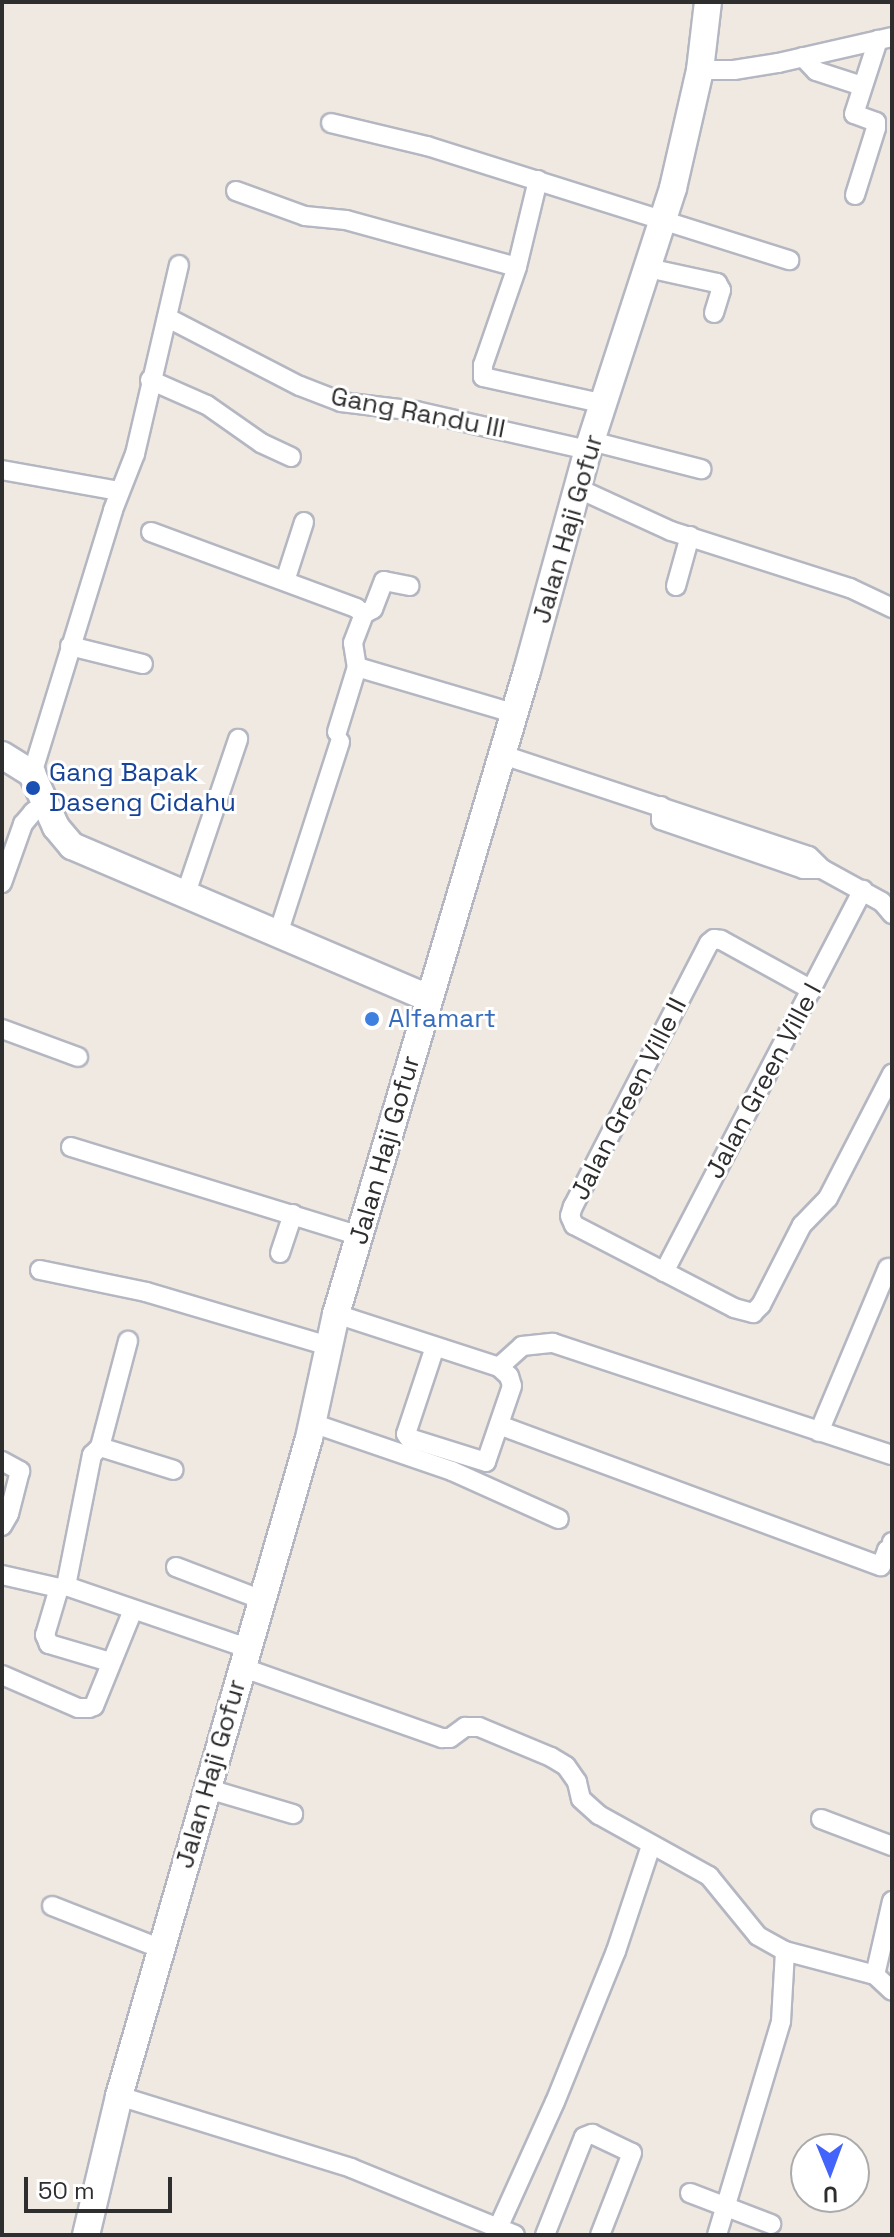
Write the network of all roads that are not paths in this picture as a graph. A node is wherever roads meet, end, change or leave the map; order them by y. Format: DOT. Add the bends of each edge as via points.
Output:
graph roads {
  1 [pos="708,2"];
  2 [pos="885,38"];
  3 [pos="803,57"];
  4 [pos="700,70"];
  5 [pos="862,86"];
  6 [pos="331,123"];
  7 [pos="538,180"];
  8 [pos="236,191"];
  9 [pos="855,195"];
  10 [pos="663,221"];
  11 [pos="789,260"];
  12 [pos="179,265"];
  13 [pos="517,267"];
  14 [pos="648,268"];
  15 [pos="714,313"];
  16 [pos="168,318"];
  17 [pos="150,380"];
  18 [pos="605,404"];
  19 [pos="590,445"];
  20 [pos="291,457"];
  21 [pos="701,469"];
  22 [pos="2,470"];
  23 [pos="577,488"];
  24 [pos="119,491"];
  25 [pos="304,522"];
  26 [pos="151,532"];
  27 [pos="690,536"];
  28 [pos="285,581"];
  29 [pos="410,586"];
  30 [pos="676,586"];
  31 [pos="892,608"];
  32 [pos="364,614"];
  33 [pos="70,646"];
  34 [pos="143,664"];
  35 [pos="357,667"];
  36 [pos="513,713"];
  37 [pos="238,739"];
  38 [pos="500,754"];
  39 [pos="4,761"];
  40 [pos="32,774"];
  41 [pos="45,804"];
  42 [pos="2,883"];
  43 [pos="863,890"];
  44 [pos="185,896"];
  45 [pos="892,914"];
  46 [pos="278,934"];
  47 [pos="812,990"];
  48 [pos="429,998"];
  49 [pos="2,1029"];
  50 [pos="78,1057"];
  51 [pos="892,1074"];
  52 [pos="71,1147"];
  53 [pos="293,1214"];
  54 [pos="360,1236"];
  55 [pos="280,1253"];
  56 [pos="888,1268"];
  57 [pos="40,1270"];
  58 [pos="664,1272"];
  59 [pos="336,1314"];
  60 [pos="128,1341"];
  61 [pos="328,1346"];
  62 [pos="435,1347"];
  63 [pos="499,1367"];
  64 [pos="312,1423"];
  65 [pos="499,1425"];
  66 [pos="819,1432"];
  67 [pos="100,1447"];
  68 [pos="892,1455"];
  69 [pos="2,1461"];
  70 [pos="174,1470"];
  71 [pos="559,1519"];
  72 [pos="2,1526"];
  73 [pos="889,1546"];
  74 [pos="176,1567"];
  75 [pos="2,1575"];
  76 [pos="63,1587"];
  77 [pos="260,1599"];
  78 [pos="133,1610"];
  79 [pos="244,1658"];
  80 [pos="110,1662"];
  81 [pos="2,1675"];
  82 [pos="205,1788"];
  83 [pos="293,1814"];
  84 [pos="821,1819"];
  85 [pos="651,1846"];
  86 [pos="892,1846"];
  87 [pos="892,1901"];
  88 [pos="52,1906"];
  89 [pos="162,1949"];
  90 [pos="785,1951"];
  91 [pos="875,1975"];
  92 [pos="892,1991"];
  93 [pos="119,2096"];
  94 [pos="690,2193"];
  95 [pos="724,2206"];
  96 [pos="771,2224"];
  97 [pos="506,2231"];
  98 [pos="86,2235"];
  99 [pos="545,2235"];
  100 [pos="600,2235"];
  101 [pos="717,2235"];
  1 -- 4 [label="street, Jalan Haji Gofur"];
  2 -- 3 [label="street"];
  2 -- 5 [label="street"];
  3 -- 4 [label="street" via="734,70"];
  3 -- 5 [label="street" via="816,71"];
  4 -- 10 [label="street, Jalan Haji Gofur"];
  5 -- 9 [label="street" via="854,114 876,122 876,128"];
  6 -- 7 [label="street"];
  7 -- 10 [label="street"];
  7 -- 13 [label="street"];
  8 -- 13 [label="street" via="305,216 346,220"];
  10 -- 11 [label="street"];
  10 -- 14 [label="street, Jalan Haji Gofur"];
  12 -- 16 [label="street"];
  13 -- 18 [label="street" via="483,377"];
  14 -- 15 [label="street" via="717,283 721,290"];
  14 -- 18 [label="street, Jalan Haji Gofur"];
  16 -- 17 [label="street"];
  16 -- 19 [label="street, Gang Randu III" via="341,402"];
  17 -- 20 [label="street" via="207,405"];
  17 -- 24 [label="street" via="135,454"];
  18 -- 19 [label="street, Jalan Haji Gofur"];
  19 -- 21 [label="street, Gang Randu III"];
  19 -- 23 [label="street, Jalan Haji Gofur"];
  22 -- 24 [label="street"];
  23 -- 27 [label="street"];
  23 -- 36 [label="street, Jalan Haji Gofur"];
  24 -- 33 [label="street"];
  25 -- 28 [label="street"];
  26 -- 28 [label="street"];
  27 -- 30 [label="street"];
  27 -- 31 [label="street" via="850,588"];
  28 -- 32 [label="street"];
  29 -- 32 [label="street" via="384,581 373,609"];
  32 -- 35 [label="street" via="353,643"];
  33 -- 34 [label="street"];
  33 -- 40 [label="street"];
  35 -- 36 [label="street"];
  35 -- 46 [label="street"];
  36 -- 38 [label="street, Jalan Haji Gofur"];
  37 -- 44 [label="street"];
  38 -- 43 [label="street" via="809,856 822,869"];
  38 -- 48 [label="street, Jalan Haji Gofur"];
  39 -- 40 [label="street"];
  40 -- 41 [label="street"];
  41 -- 42 [label="street" via="23,824"];
  41 -- 44 [label="street" via="72,846"];
  43 -- 45 [label="street"];
  43 -- 47 [label="street, Jalan Green Ville I"];
  44 -- 46 [label="street"];
  46 -- 48 [label="street"];
  47 -- 58 [label="street, Jalan Green Ville I"];
  47 -- 58 [label="street, Jalan Green Ville II" via="721,940 709,943 570,1216 574,1225"];
  48 -- 54 [label="street, Jalan Haji Gofur"];
  49 -- 50 [label="street"];
  51 -- 58 [label="street, Jalan Green Ville II" via="828,1198 802,1225 753,1313"];
  52 -- 53 [label="street"];
  53 -- 54 [label="street"];
  53 -- 55 [label="street"];
  54 -- 59 [label="street, Jalan Haji Gofur"];
  56 -- 66 [label="street"];
  57 -- 61 [label="street" via="146,1292"];
  59 -- 61 [label="street, Jalan Haji Gofur"];
  59 -- 62 [label="street"];
  60 -- 67 [label="street"];
  61 -- 64 [label="street, Jalan Haji Gofur"];
  62 -- 63 [label="street"];
  62 -- 65 [label="street" via="408,1437 482,1464"];
  63 -- 65 [label="street" via="512,1386"];
  63 -- 66 [label="street" via="522,1346 553,1343"];
  64 -- 71 [label="street" via="452,1471"];
  64 -- 77 [label="street, Jalan Haji Gofur"];
  65 -- 73 [label="street"];
  66 -- 68 [label="street"];
  67 -- 70 [label="street"];
  67 -- 76 [label="street" via="92,1455"];
  69 -- 72 [label="street" via="20,1471"];
  74 -- 77 [label="street"];
  75 -- 76 [label="street"];
  76 -- 78 [label="street"];
  76 -- 80 [label="street" via="45,1635 49,1644"];
  77 -- 79 [label="street, Jalan Haji Gofur"];
  78 -- 79 [label="street"];
  78 -- 80 [label="street"];
  79 -- 82 [label="street, Jalan Haji Gofur"];
  79 -- 85 [label="street" via="442,1738 479,1727 551,1757 566,1766 581,1799"];
  80 -- 81 [label="street" via="89,1708"];
  82 -- 83 [label="street"];
  82 -- 89 [label="street, Jalan Haji Gofur"];
  84 -- 86 [label="street"];
  85 -- 90 [label="street" via="709,1876 751,1930"];
  85 -- 97 [label="street" via="616,1951"];
  87 -- 91 [label="street"];
  88 -- 89 [label="street"];
  89 -- 93 [label="street, Jalan Haji Gofur"];
  90 -- 91 [label="street"];
  90 -- 95 [label="street" via="781,2021"];
  91 -- 92 [label="street"];
  93 -- 97 [label="street" via="351,2168"];
  93 -- 98 [label="street, Jalan Haji Gofur"];
  94 -- 95 [label="street"];
  95 -- 96 [label="street"];
  95 -- 101 [label="street"];
  99 -- 100 [label="street" via="584,2137 592,2134 632,2153"];
}
